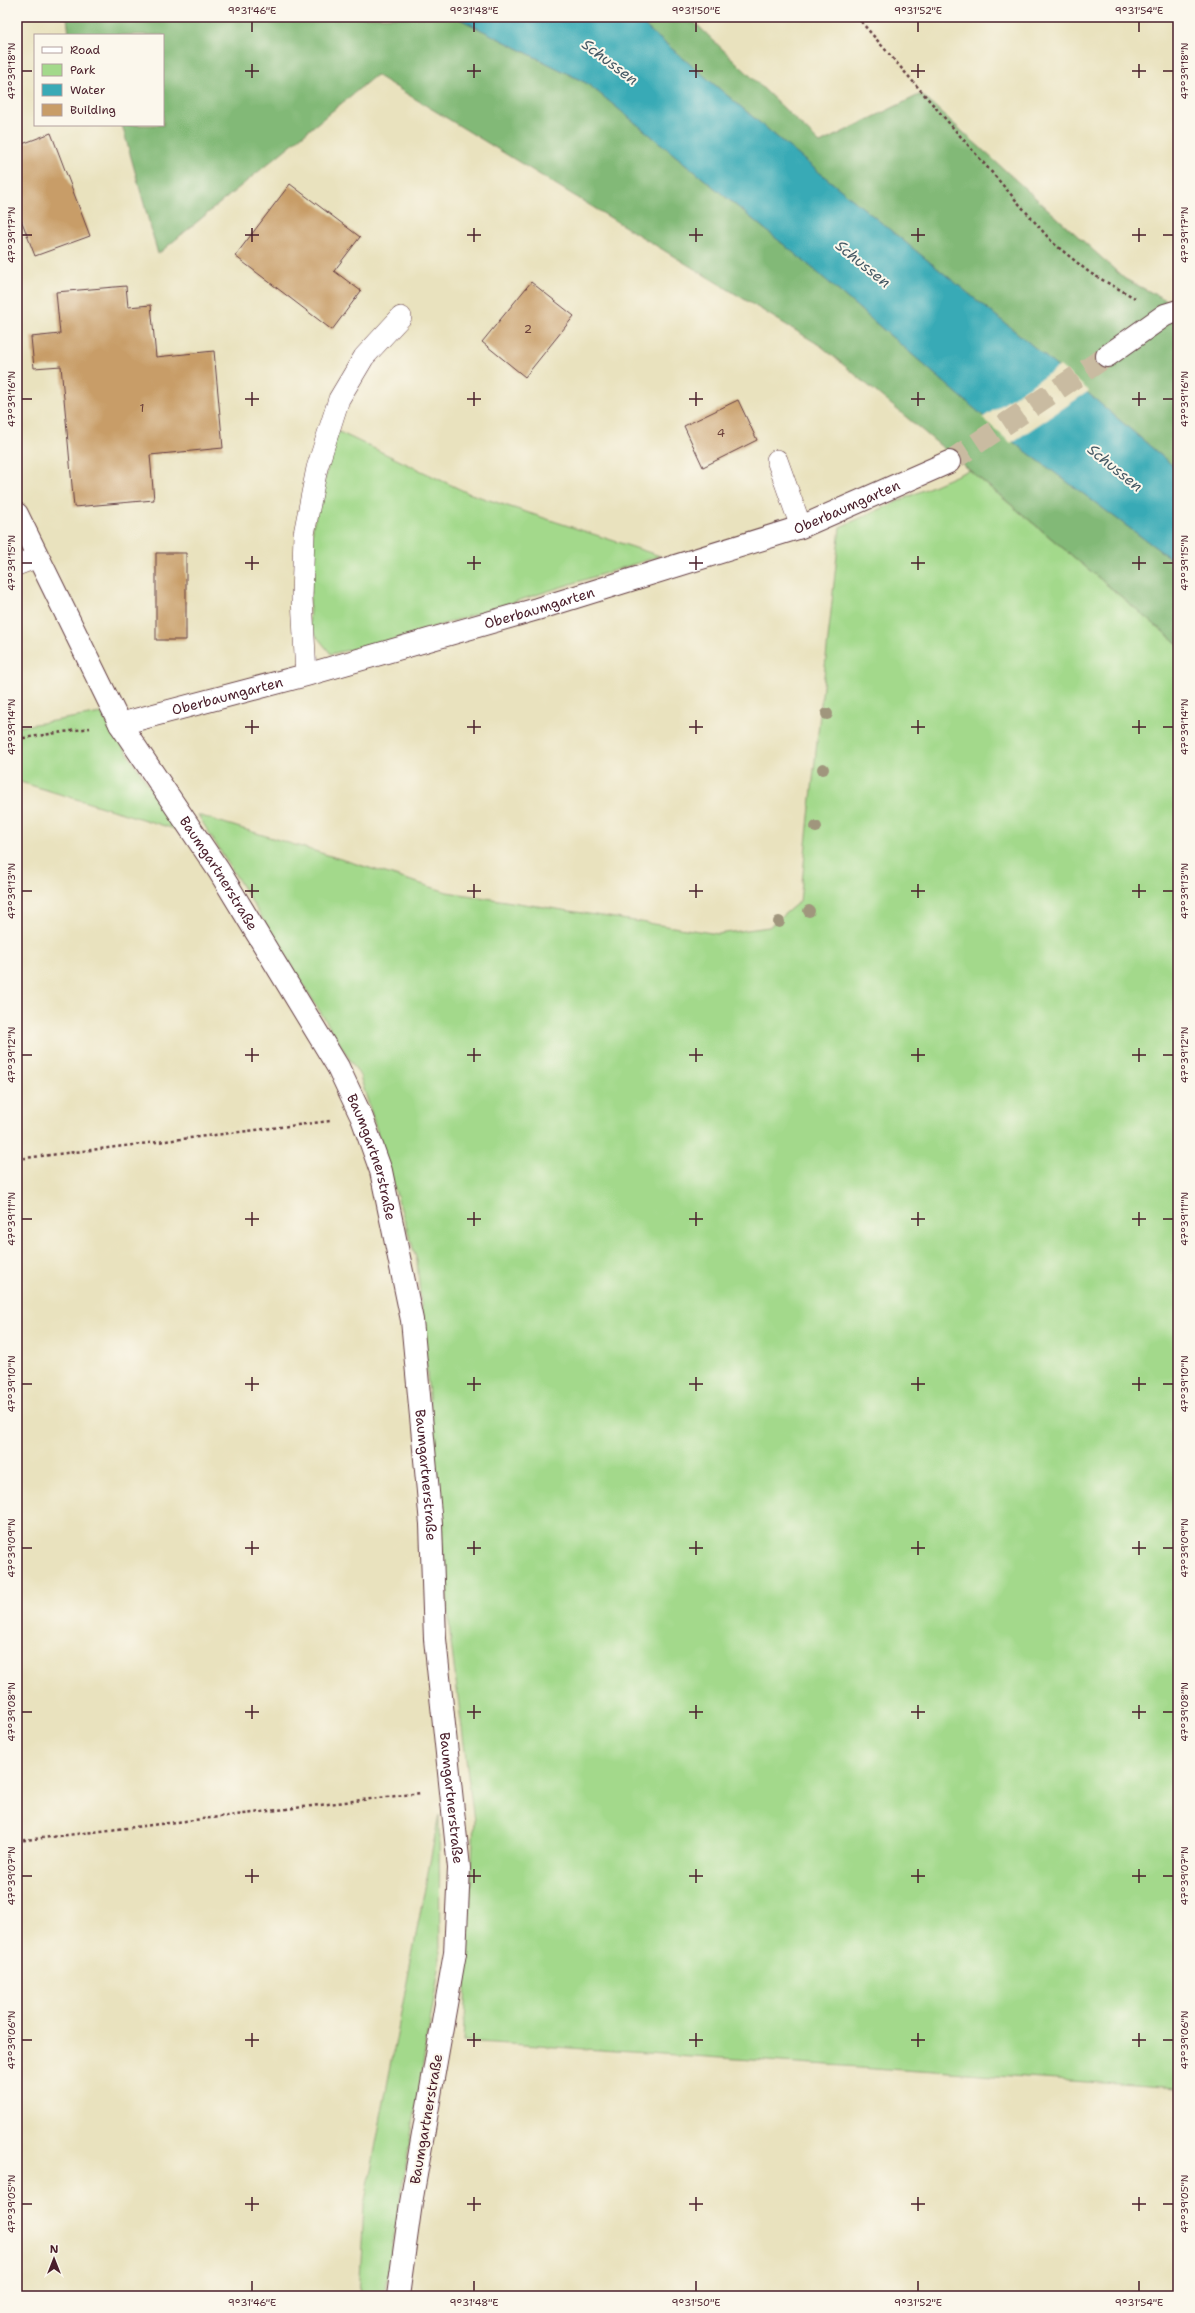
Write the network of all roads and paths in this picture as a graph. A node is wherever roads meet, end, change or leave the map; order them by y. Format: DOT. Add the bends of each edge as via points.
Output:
graph roads {
  1 [pos="856,17"];
  2 [pos="1172,313"];
  3 [pos="401,316"];
  4 [pos="1107,356"];
  5 [pos="777,460"];
  6 [pos="950,462"];
  7 [pos="17,514"];
  8 [pos="801,527"];
  9 [pos="38,557"];
  10 [pos="17,565"];
  11 [pos="306,675"];
  12 [pos="120,724"];
  13 [pos="17,739"];
  14 [pos="362,1118"];
  15 [pos="17,1159"];
  16 [pos="451,1790"];
  17 [pos="17,1841"];
  18 [pos="398,2296"];
  1 -- 2 [label="path" via="1053,243 1090,273"];
  2 -- 4 [label="street"];
  3 -- 11 [label="lane" via="364,357 339,399 317,468 304,534 302,598"];
  5 -- 8 [label="lane"];
  6 -- 8 [label="street, Oberbaumgarten"];
  7 -- 9 [label="street, Baumgartnerstraße"];
  8 -- 11 [label="street, Oberbaumgarten" via="537,609"];
  9 -- 10 [label="lane"];
  9 -- 12 [label="street, Baumgartnerstraße"];
  11 -- 12 [label="street, Oberbaumgarten"];
  12 -- 13 [label="path"];
  12 -- 14 [label="street, Baumgartnerstraße" via="223,877 338,1067"];
  14 -- 15 [label="path"];
  14 -- 16 [label="street, Baumgartnerstraße" via="382,1171 412,1320 431,1524 435,1639"];
  16 -- 17 [label="path"];
  16 -- 18 [label="street, Baumgartnerstraße" via="459,1868 455,1953 411,2203"];
}
